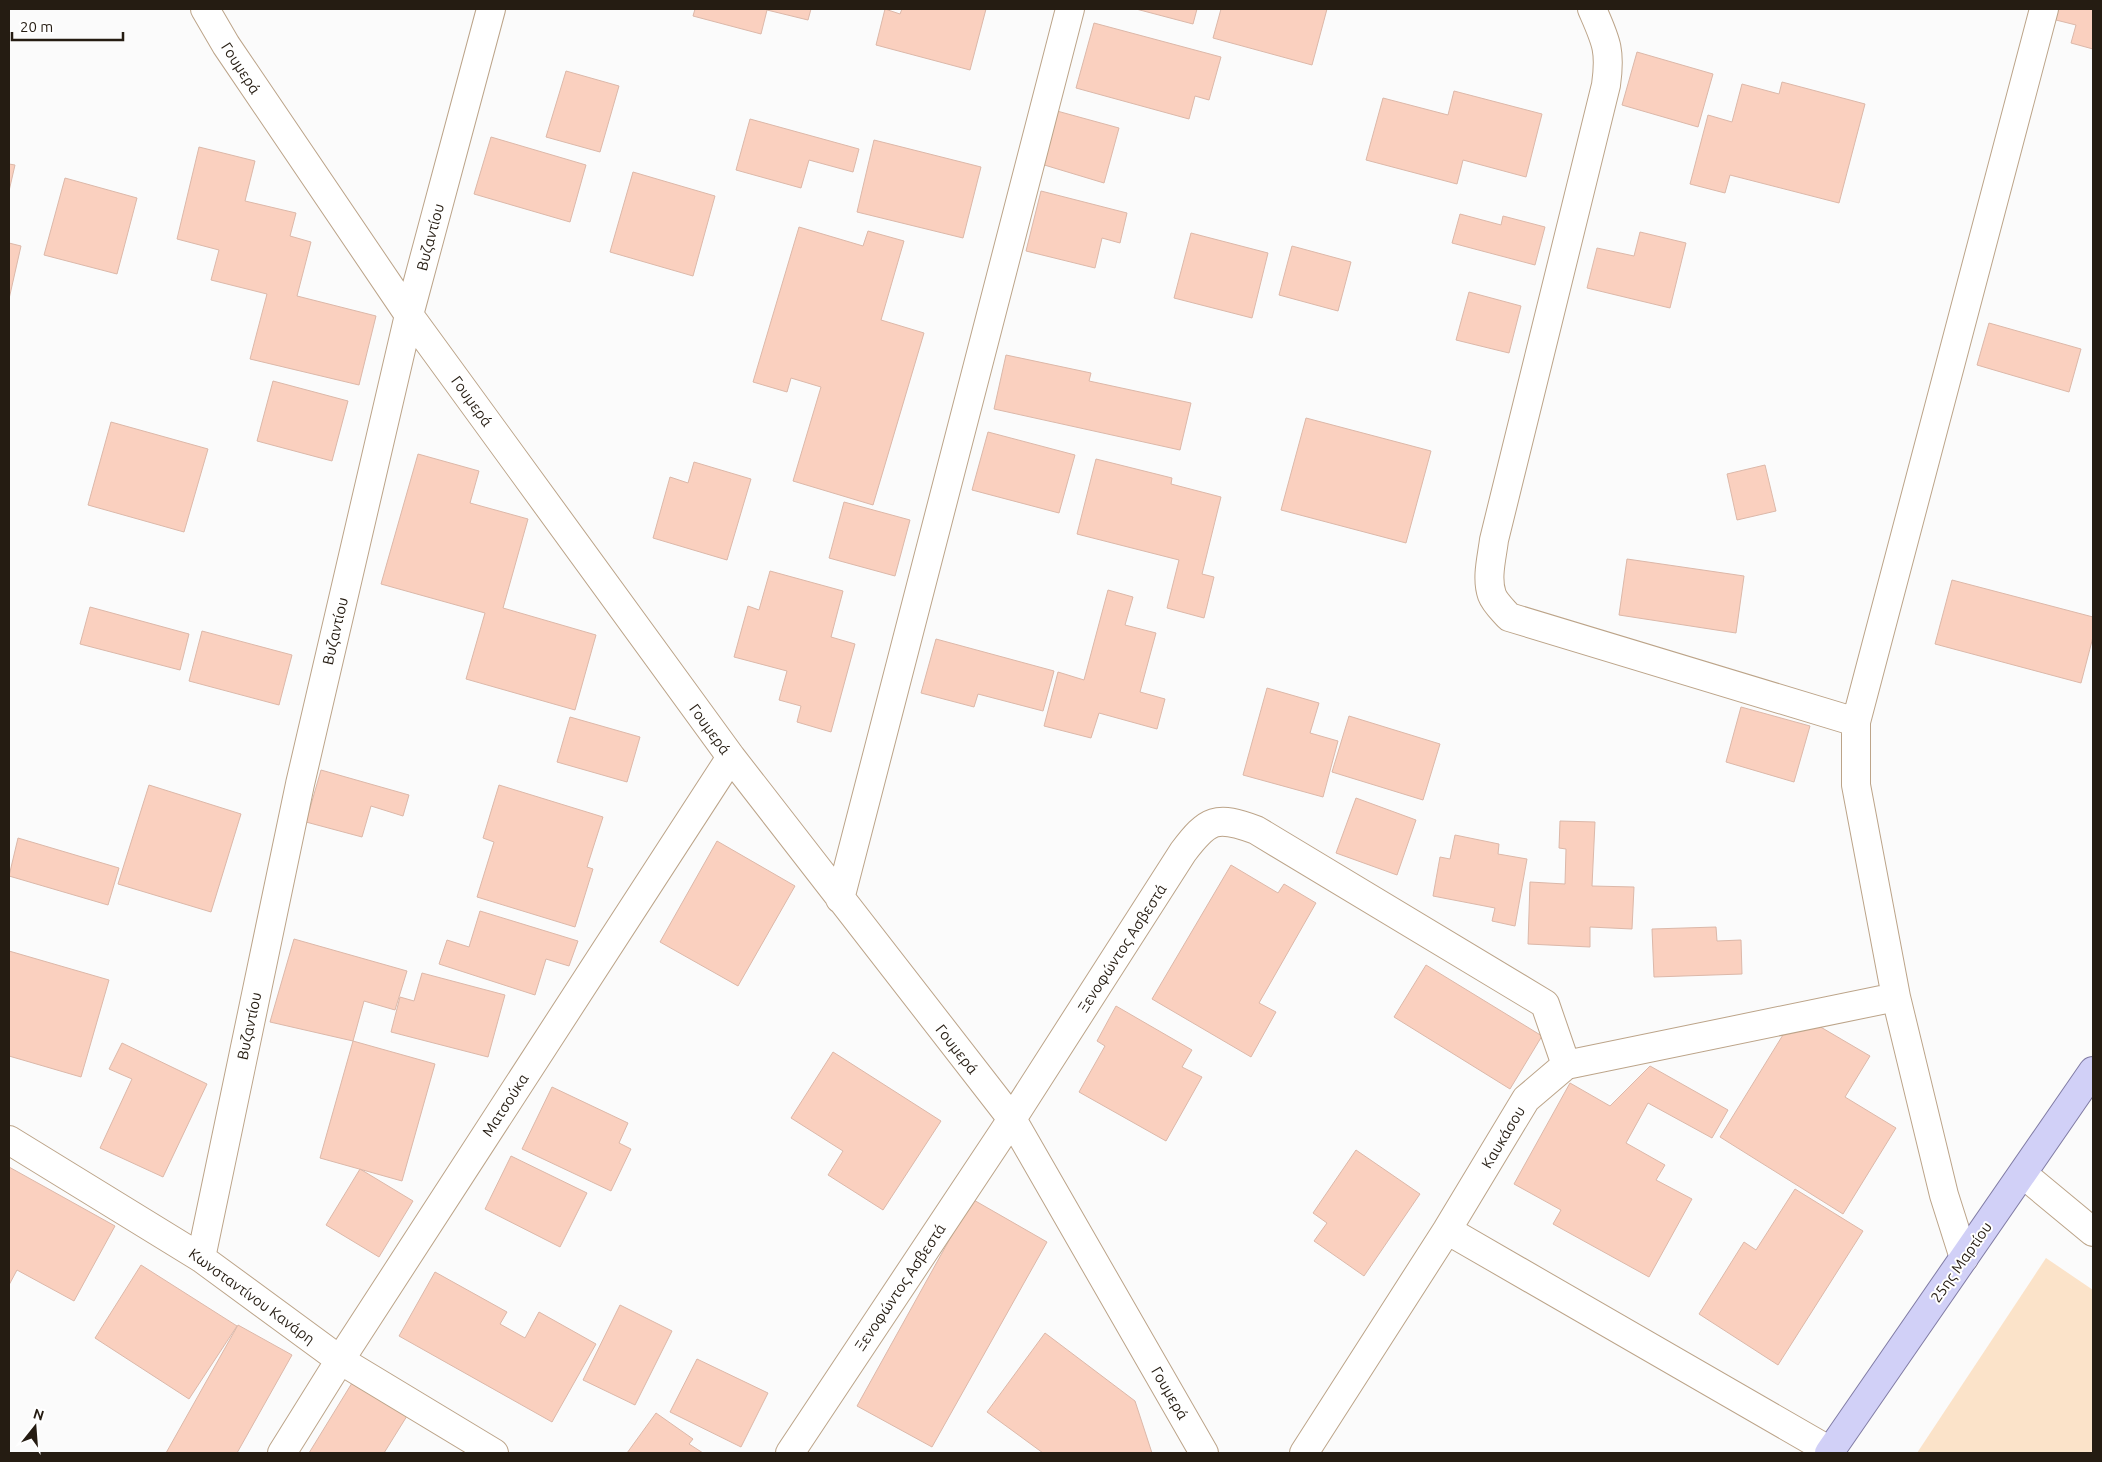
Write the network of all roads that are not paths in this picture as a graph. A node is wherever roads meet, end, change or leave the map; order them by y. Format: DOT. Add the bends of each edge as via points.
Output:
graph roads {
  1 [pos="205,9"];
  2 [pos="491,9"];
  3 [pos="1070,9"];
  4 [pos="1592,9"];
  5 [pos="2044,9"];
  6 [pos="409,315"];
  7 [pos="1856,722"];
  8 [pos="731,758"];
  9 [pos="840,899"];
  10 [pos="1896,997"];
  11 [pos="1566,1065"];
  12 [pos="2093,1071"];
  13 [pos="1012,1119"];
  14 [pos="9,1140"];
  15 [pos="2022,1174"];
  16 [pos="1447,1230"];
  17 [pos="2093,1232"];
  18 [pos="201,1258"];
  19 [pos="1964,1258"];
  20 [pos="340,1360"];
  21 [pos="1830,1452"];
  22 [pos="282,1453"];
  23 [pos="494,1453"];
  24 [pos="790,1453"];
  25 [pos="1204,1453"];
  26 [pos="1304,1453"];
  1 -- 6 [label="street, Γουμερά"];
  2 -- 6 [label="street, Βυζαντίου"];
  3 -- 9 [label="street"];
  4 -- 7 [label="street" via="1607,42 1606,85 1494,540 1490,572 1492,595 1509,617"];
  5 -- 7 [label="street"];
  6 -- 8 [label="street, Γουμερά"];
  6 -- 18 [label="street, Βυζαντίου" via="300,784"];
  7 -- 10 [label="street" via="1856,784"];
  8 -- 9 [label="street, Γουμερά"];
  8 -- 20 [label="street, Ματσούκα"];
  9 -- 13 [label="street, Γουμερά"];
  10 -- 11 [label="street, Καυκάσου"];
  10 -- 19 [label="street" via="1944,1195"];
  11 -- 13 [label="street, Ξενοφώντος Ασβεστά" via="1545,1004 1256,830 1221,820 1210,823 1183,852"];
  11 -- 16 [label="street, Καυκάσου" via="1526,1099"];
  12 -- 15 [label="main road, 25ης Μαρτίου"];
  13 -- 24 [label="street, Ξενοφώντος Ασβεστά"];
  13 -- 25 [label="street, Γουμερά"];
  14 -- 18 [label="street, Κωνσταντίνου Κανάρη"];
  15 -- 17 [label="street"];
  15 -- 19 [label="main road, 25ης Μαρτίου"];
  16 -- 21 [label="street"];
  16 -- 26 [label="street, Καυκάσου"];
  18 -- 20 [label="street, Κωνσταντίνου Κανάρη"];
  19 -- 21 [label="main road, 25ης Μαρτίου"];
  20 -- 22 [label="street, Ματσούκα"];
  20 -- 23 [label="street, Κωνσταντίνου Κανάρη"];
}
